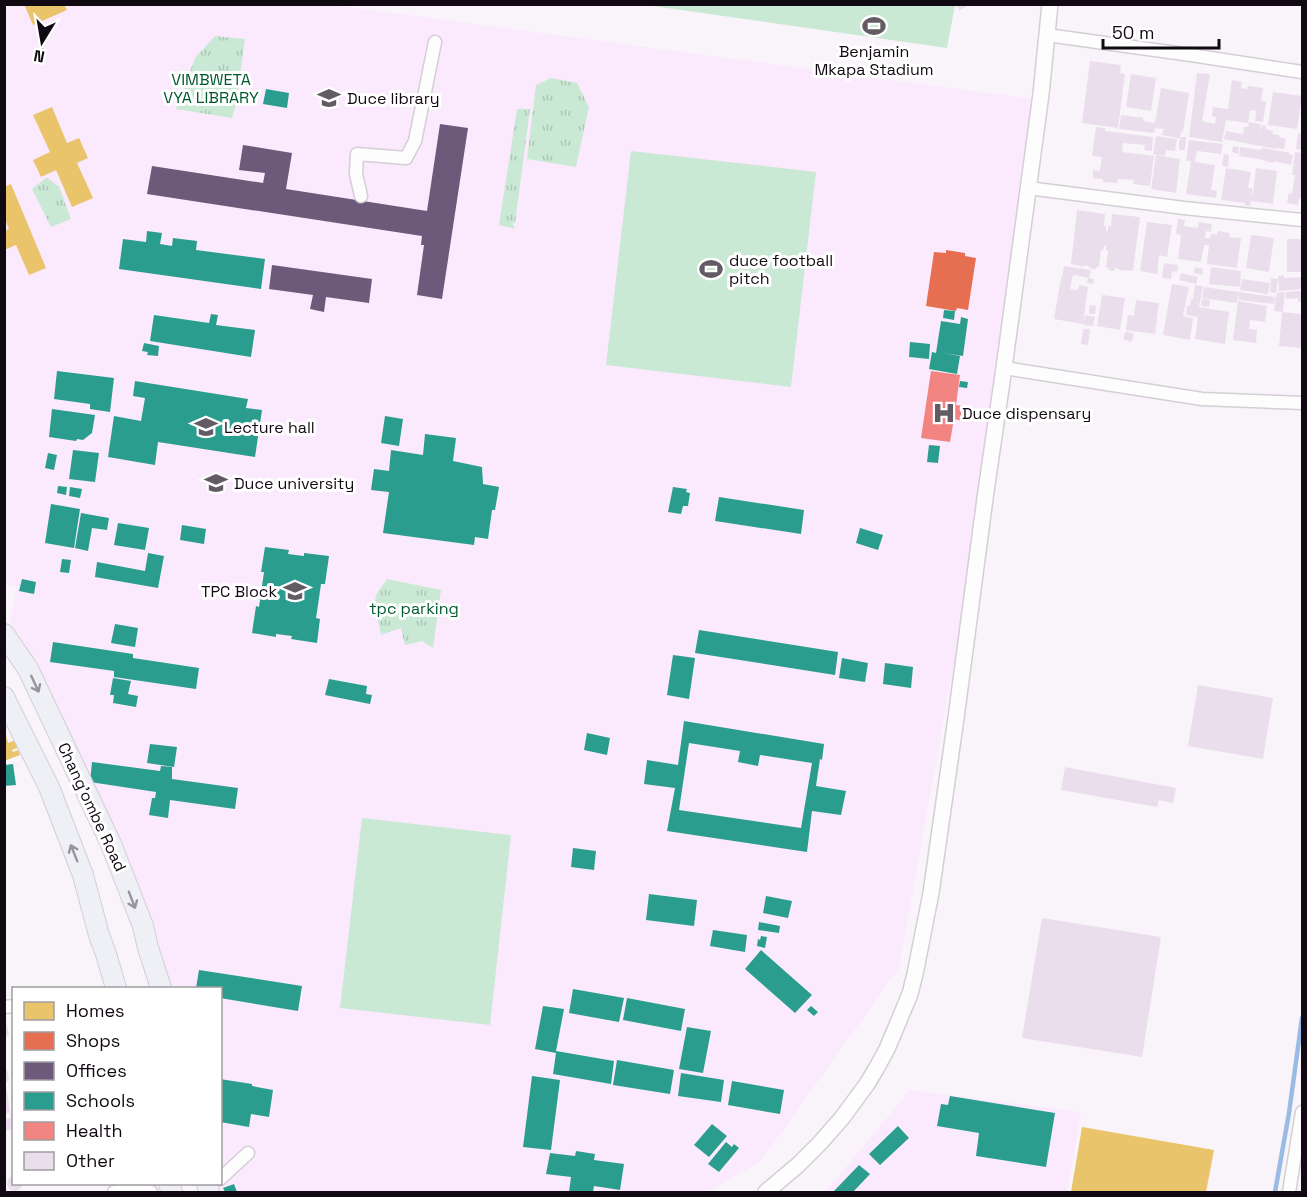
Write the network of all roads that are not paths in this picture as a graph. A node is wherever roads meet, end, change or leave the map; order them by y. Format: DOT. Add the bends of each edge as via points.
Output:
graph roads {
  1 [pos="1050,4"];
  2 [pos="1047,35"];
  3 [pos="435,42"];
  4 [pos="1302,72"];
  5 [pos="1028,188"];
  6 [pos="361,196"];
  7 [pos="1302,220"];
  8 [pos="1004,368"];
  9 [pos="1302,403"];
  10 [pos="4,634"];
  11 [pos="4,696"];
  12 [pos="116,987"];
  13 [pos="161,987"];
  14 [pos="1302,1112"];
  15 [pos="248,1153"];
  16 [pos="222,1177"];
  17 [pos="114,1192"];
  18 [pos="151,1192"];
  19 [pos="766,1192"];
  20 [pos="1289,1192"];
  1 -- 2 [label="street"];
  2 -- 4 [label="street"];
  2 -- 5 [label="street"];
  3 -- 6 [label="street" via="415,141 406,158 357,154"];
  5 -- 7 [label="street"];
  5 -- 8 [label="street"];
  8 -- 9 [label="street" via="1202,399"];
  8 -- 19 [label="street" via="939,838 909,994 876,1069 855,1101 820,1143"];
  10 -- 13 [label="main road, Chang'ombe Road, one-way" via="28,669 111,844"];
  12 -- 11 [label="main road, Chang'ombe Road, one-way" via="83,875 48,788"];
  14 -- 20 [label="street"];
  15 -- 16 [label="street"];
  17 -- 18 [label="street"];
}
